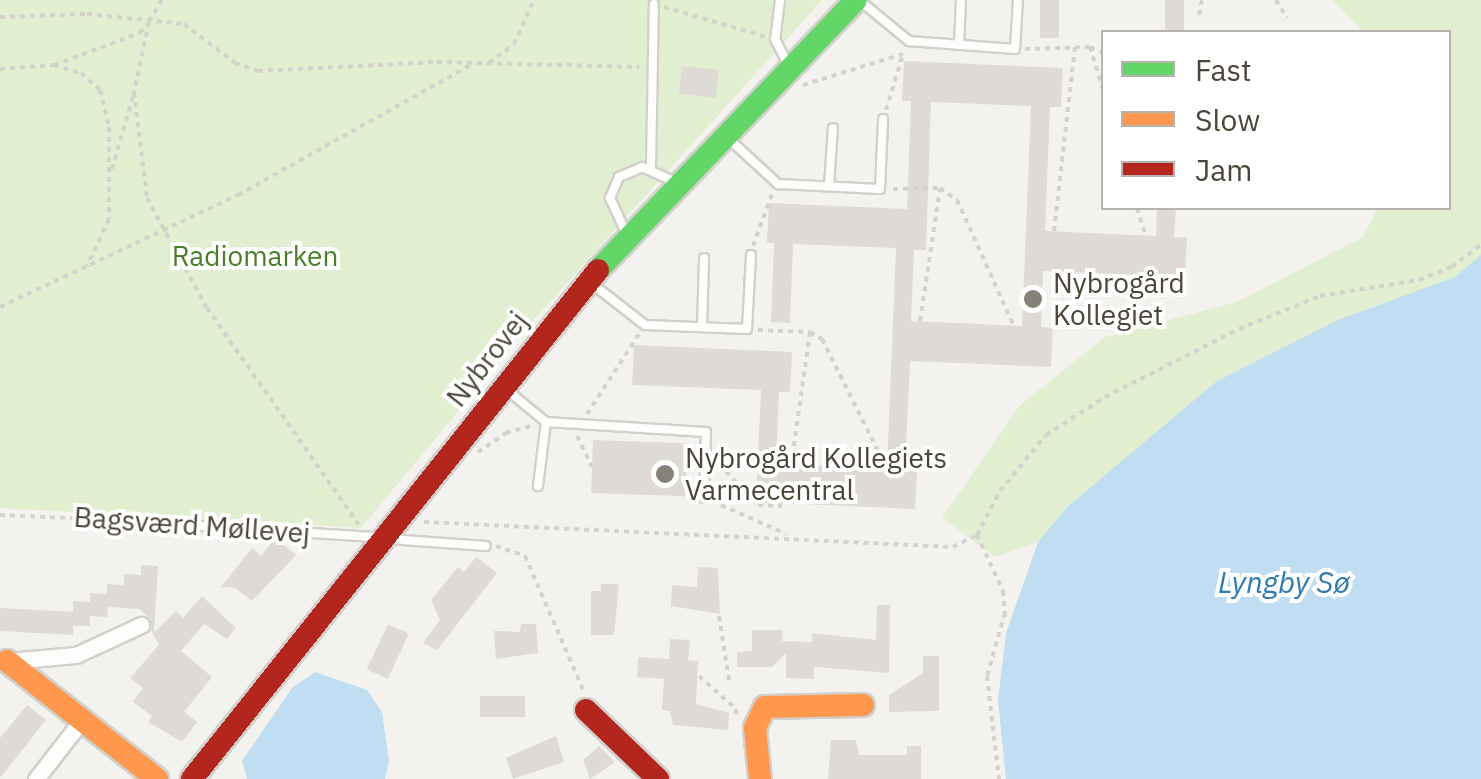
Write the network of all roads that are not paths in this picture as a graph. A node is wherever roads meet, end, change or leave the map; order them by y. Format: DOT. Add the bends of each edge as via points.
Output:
graph roads {
  1 [pos="780,0"];
  2 [pos="857,0"];
  3 [pos="961,0"];
  4 [pos="1018,0"];
  5 [pos="654,4"];
  6 [pos="959,45"];
  7 [pos="791,68"];
  8 [pos="883,119"];
  9 [pos="833,128"];
  10 [pos="726,136"];
  11 [pos="651,168"];
  12 [pos="678,183"];
  13 [pos="829,186"];
  14 [pos="627,237"];
  15 [pos="750,255"];
  16 [pos="704,258"];
  17 [pos="588,280"];
  18 [pos="702,327"];
  19 [pos="503,387"];
  20 [pos="546,422"];
  21 [pos="538,486"];
  22 [pos="704,498"];
  23 [pos="200,526"];
  24 [pos="374,537"];
  25 [pos="486,546"];
  26 [pos="141,624"];
  27 [pos="3,661"];
  28 [pos="863,704"];
  29 [pos="586,710"];
  30 [pos="82,720"];
  31 [pos="36,779"];
  32 [pos="157,779"];
  33 [pos="192,779"];
  34 [pos="658,779"];
  35 [pos="760,779"];
  1 -- 7 [label="lane" via="775,39"];
  2 -- 6 [label="lane" via="909,41"];
  2 -- 7 [label="street, Nybrovej"];
  3 -- 6 [label="lane"];
  4 -- 6 [label="lane" via="1014,49"];
  5 -- 11 [label="lane" via="658,67"];
  7 -- 10 [label="street, Nybrovej"];
  8 -- 13 [label="lane" via="880,189"];
  9 -- 13 [label="lane"];
  10 -- 12 [label="street, Nybrovej"];
  10 -- 13 [label="lane" via="778,184"];
  11 -- 12 [label="lane"];
  11 -- 14 [label="lane" via="625,172 611,191"];
  12 -- 14 [label="street, Nybrovej"];
  14 -- 17 [label="street, Nybrovej"];
  15 -- 18 [label="lane" via="747,329"];
  16 -- 18 [label="lane"];
  17 -- 18 [label="lane" via="645,324"];
  17 -- 19 [label="street, Nybrovej"];
  19 -- 20 [label="lane"];
  19 -- 24 [label="street, Nybrovej" via="400,517"];
  20 -- 21 [label="lane"];
  20 -- 22 [label="lane" via="706,432"];
  23 -- 24 [label="lane, Bagsværd Møllevej"];
  24 -- 25 [label="lane, Bagsværd Møllevej"];
  24 -- 33 [label="street, Nybrovej"];
  26 -- 27 [label="street" via="76,655"];
  27 -- 30 [label="street"];
  28 -- 35 [label="street" via="765,708 755,728"];
  29 -- 34 [label="street"];
  30 -- 31 [label="street"];
  30 -- 32 [label="street"];
}
